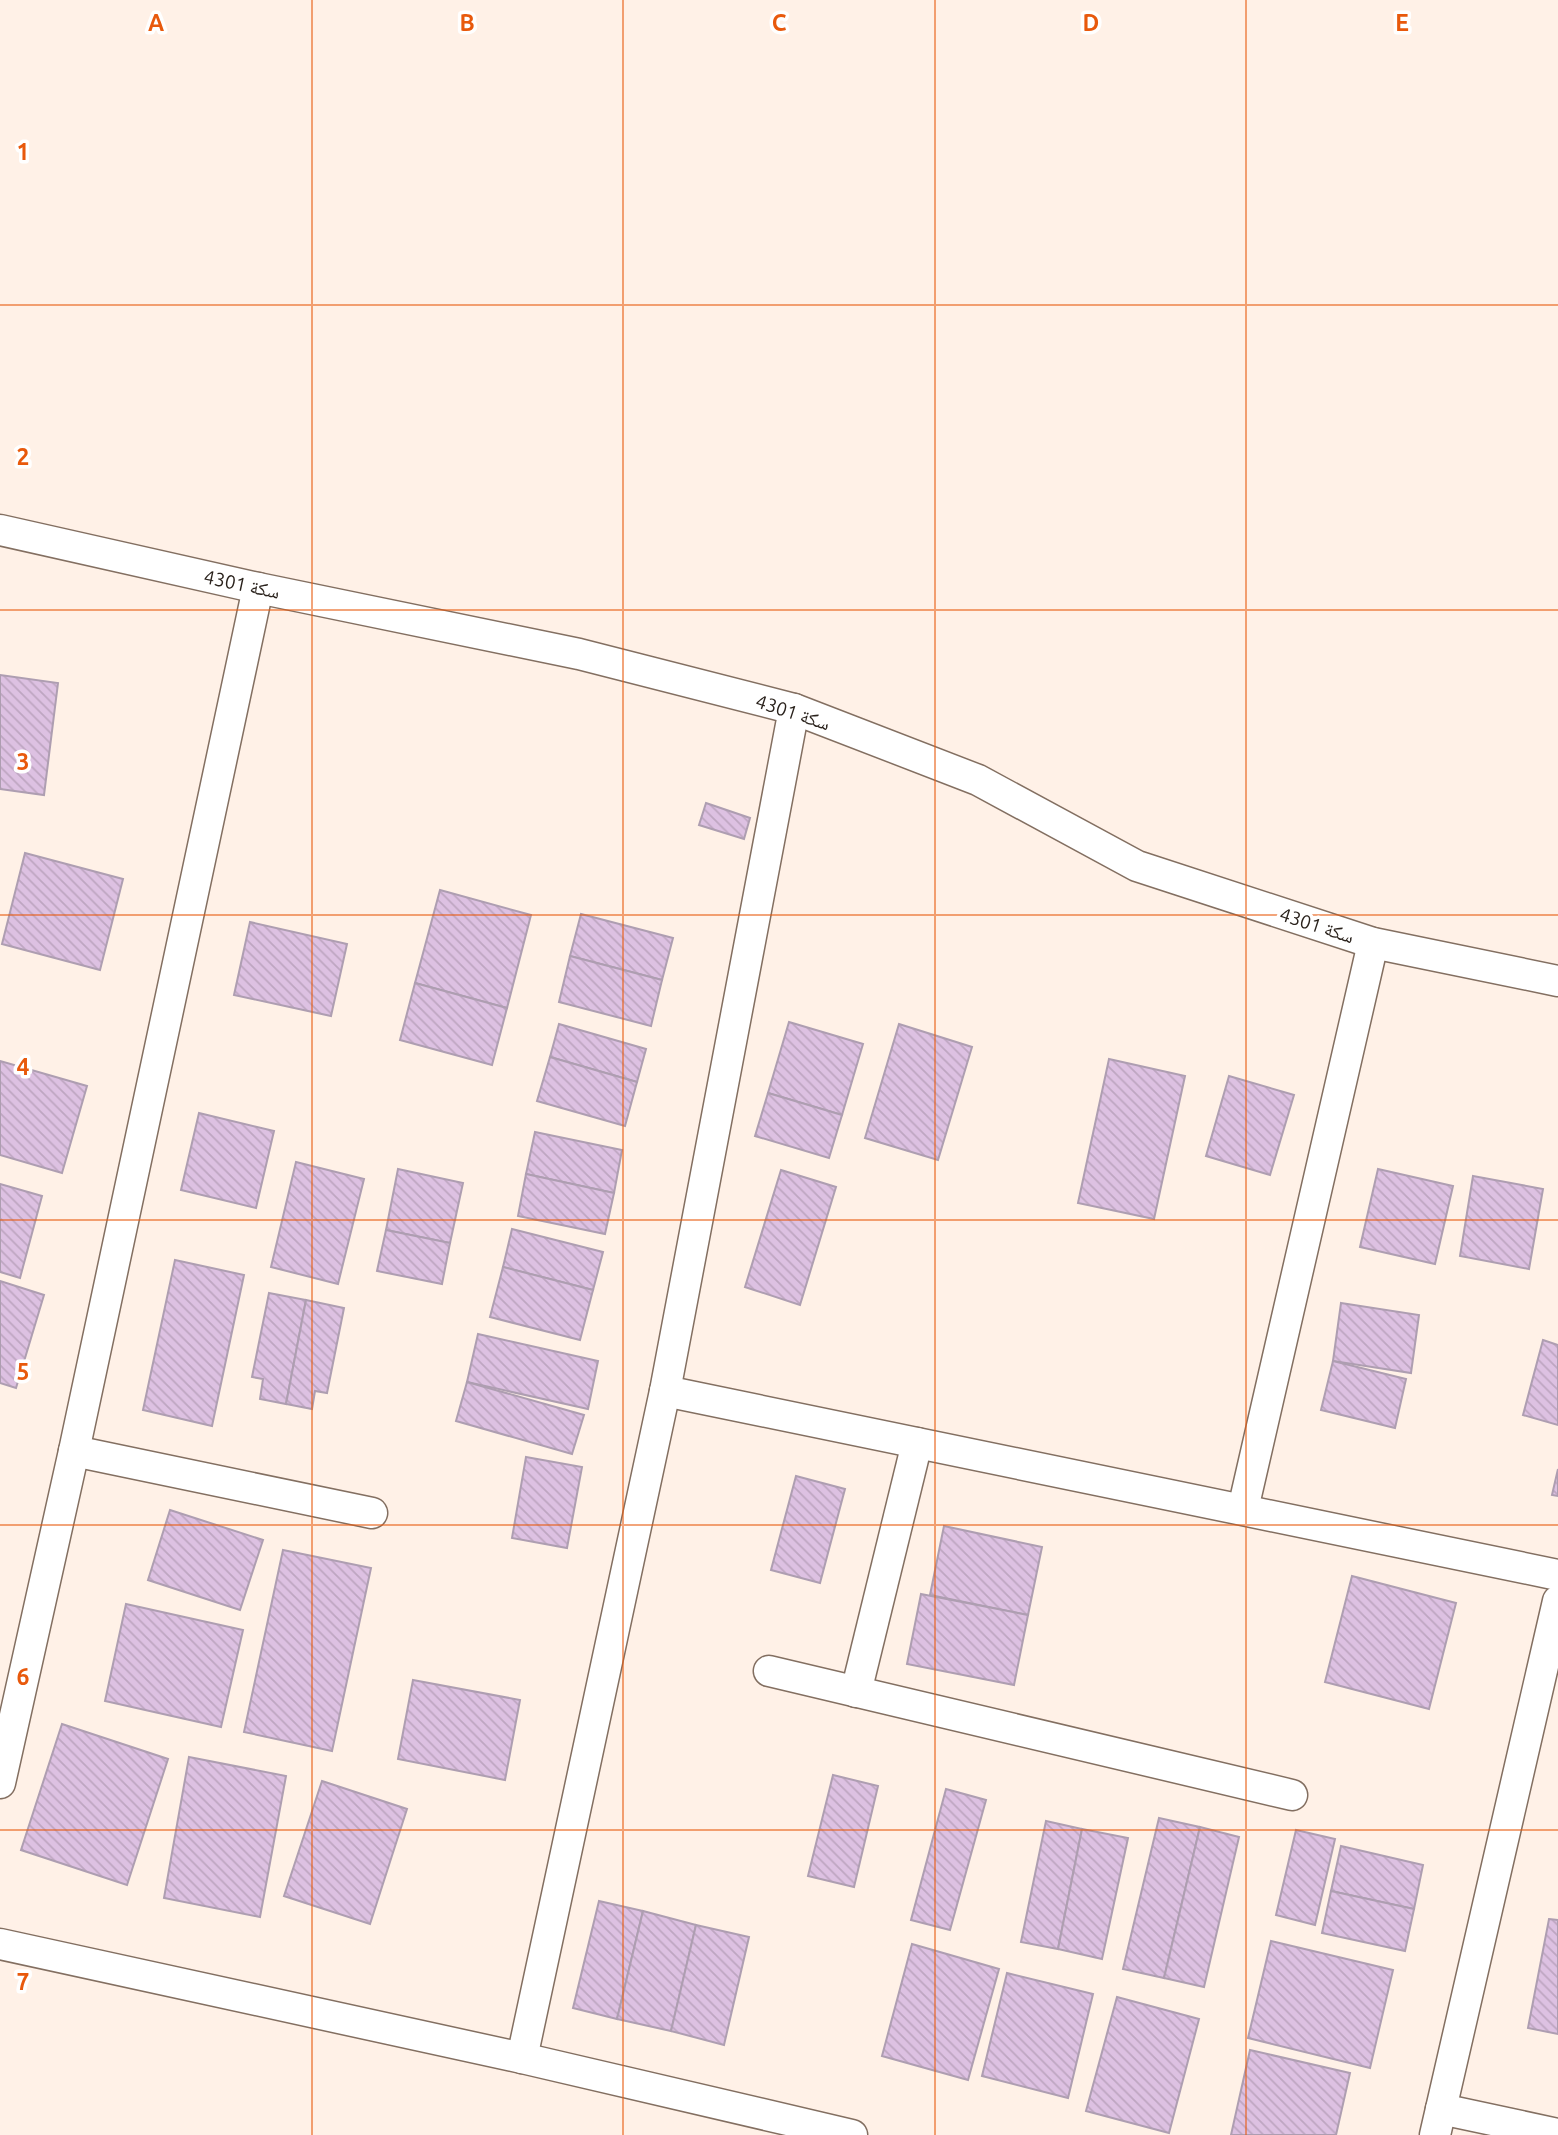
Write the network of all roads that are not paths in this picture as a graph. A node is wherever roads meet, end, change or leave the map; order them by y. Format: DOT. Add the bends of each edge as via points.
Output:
graph roads {
  1 [pos="0,530"];
  2 [pos="258,587"];
  3 [pos="794,709"];
  4 [pos="1373,943"];
  5 [pos="1558,981"];
  6 [pos="665,1391"];
  7 [pos="916,1443"];
  8 [pos="74,1451"];
  9 [pos="1243,1509"];
  10 [pos="372,1513"];
  11 [pos="1558,1575"];
  12 [pos="1558,1601"];
  13 [pos="769,1671"];
  14 [pos="856,1692"];
  15 [pos="0,1783"];
  16 [pos="1292,1795"];
  17 [pos="0,1944"];
  18 [pos="522,2058"];
  19 [pos="1438,2122"];
  20 [pos="1558,2134"];
  21 [pos="852,2135"];
  1 -- 2 [label="street, سكة 4301"];
  2 -- 3 [label="street, سكة 4301" via="579,654"];
  2 -- 8 [label="street"];
  3 -- 4 [label="street, سكة 4301" via="978,780 1137,866"];
  3 -- 6 [label="street"];
  4 -- 5 [label="street, سكة 4301"];
  4 -- 9 [label="street"];
  6 -- 7 [label="street"];
  6 -- 18 [label="street"];
  7 -- 9 [label="street"];
  7 -- 14 [label="street"];
  8 -- 10 [label="street"];
  8 -- 15 [label="street"];
  9 -- 11 [label="street"];
  12 -- 19 [label="street"];
  13 -- 14 [label="street"];
  14 -- 16 [label="street"];
  17 -- 18 [label="street"];
  18 -- 21 [label="street"];
  19 -- 20 [label="street"];
}
